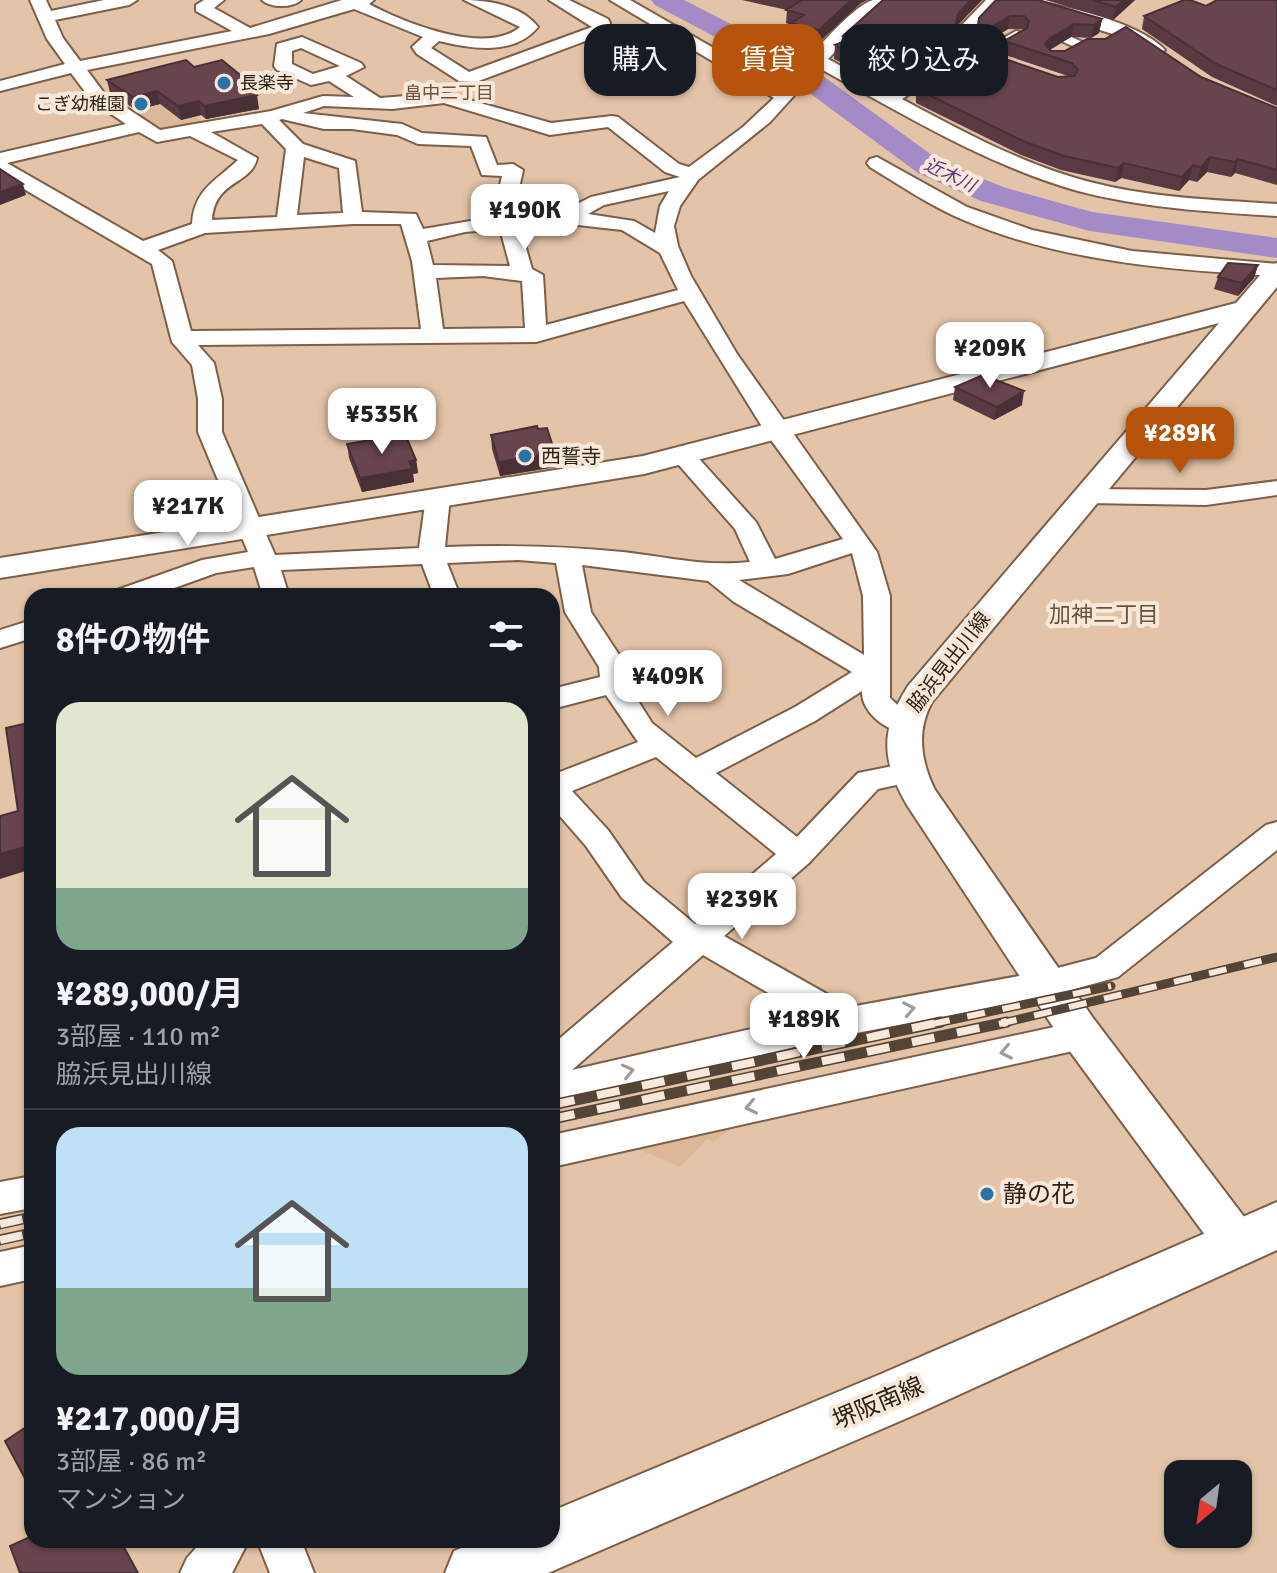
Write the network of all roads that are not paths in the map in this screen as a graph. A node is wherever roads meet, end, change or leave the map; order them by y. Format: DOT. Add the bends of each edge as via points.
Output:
graph roads {
  1 [pos="129,0"];
  2 [pos="216,0"];
  3 [pos="270,0"];
  4 [pos="293,0"];
  5 [pos="472,0"];
  6 [pos="557,0"];
  7 [pos="618,0"];
  8 [pos="995,0"];
  9 [pos="1019,0"];
  10 [pos="357,1"];
  11 [pos="873,2"];
  12 [pos="40,8"];
  13 [pos="391,22"];
  14 [pos="971,24"];
  15 [pos="1122,31"];
  16 [pos="361,32"];
  17 [pos="247,33"];
  18 [pos="436,35"];
  19 [pos="524,35"];
  20 [pos="1016,36"];
  21 [pos="1008,41"];
  22 [pos="486,43"];
  23 [pos="560,46"];
  24 [pos="712,53"];
  25 [pos="824,53"];
  26 [pos="1055,58"];
  27 [pos="1172,61"];
  28 [pos="513,63"];
  29 [pos="824,65"];
  30 [pos="74,67"];
  31 [pos="332,75"];
  32 [pos="0,86"];
  33 [pos="786,96"];
  34 [pos="894,96"];
  35 [pos="890,99"];
  36 [pos="377,104"];
  37 [pos="273,116"];
  38 [pos="141,126"];
  39 [pos="192,130"];
  40 [pos="296,148"];
  41 [pos="0,159"];
  42 [pos="877,163"];
  43 [pos="0,167"];
  44 [pos="686,178"];
  45 [pos="1277,210"];
  46 [pos="353,218"];
  47 [pos="566,218"];
  48 [pos="512,220"];
  49 [pos="286,222"];
  50 [pos="202,227"];
  51 [pos="417,237"];
  52 [pos="666,248"];
  53 [pos="141,249"];
  54 [pos="1277,270"];
  55 [pos="425,272"];
  56 [pos="523,275"];
  57 [pos="689,294"];
  58 [pos="1247,308"];
  59 [pos="536,335"];
  60 [pos="433,336"];
  61 [pos="182,338"];
  62 [pos="779,432"];
  63 [pos="683,456"];
  64 [pos="1277,488"];
  65 [pos="1086,496"];
  66 [pos="438,497"];
  67 [pos="250,526"];
  68 [pos="859,542"];
  69 [pos="431,555"];
  70 [pos="568,557"];
  71 [pos="265,560"];
  72 [pos="0,568"];
  73 [pos="766,568"];
  74 [pos="716,574"];
  75 [pos="149,588"];
  76 [pos="274,588"];
  77 [pos="444,588"];
  78 [pos="24,632"];
  79 [pos="0,639"];
  80 [pos="874,673"];
  81 [pos="616,683"];
  82 [pos="560,697"];
  83 [pos="904,724"];
  84 [pos="658,745"];
  85 [pos="692,773"];
  86 [pos="908,773"];
  87 [pos="560,785"];
  88 [pos="560,797"];
  89 [pos="1277,833"];
  90 [pos="798,855"];
  91 [pos="699,941"];
  92 [pos="1046,984"];
  93 [pos="846,1021"];
  94 [pos="1082,1035"];
  95 [pos="560,1059"];
  96 [pos="560,1087"];
  97 [pos="560,1149"];
  98 [pos="24,1194"];
  99 [pos="0,1198"];
  100 [pos="1263,1237"];
  101 [pos="24,1264"];
  102 [pos="0,1269"];
  103 [pos="560,1537"];
  104 [pos="223,1548"];
  105 [pos="282,1548"];
  106 [pos="535,1548"];
  107 [pos="202,1573"];
  108 [pos="292,1573"];
  109 [pos="476,1573"];
  1 -- 12 [label="street"];
  2 -- 17 [label="street" via="202,8"];
  3 -- 4 [label="street"];
  5 -- 19 [label="street" via="528,22"];
  6 -- 23 [label="street" via="602,23 598,30"];
  7 -- 24 [label="street"];
  8 -- 14 [label="street"];
  9 -- 15 [label="street"];
  10 -- 13 [label="street"];
  10 -- 17 [label="street"];
  11 -- 25 [label="street"];
  12 -- 30 [label="street"];
  13 -- 16 [label="street"];
  13 -- 18 [label="street"];
  15 -- 26 [label="street" via="1095,46 1073,42"];
  15 -- 27 [label="street"];
  17 -- 30 [label="street"];
  18 -- 22 [label="street"];
  18 -- 28 [label="street" via="423,50 465,77"];
  19 -- 22 [label="street"];
  19 -- 23 [label="street"];
  20 -- 21 [label="street"];
  22 -- 28 [label="street" via="490,53"];
  23 -- 28 [label="street"];
  29 -- 35 [label="street"];
  30 -- 32 [label="street"];
  30 -- 38 [label="street" via="98,97"];
  31 -- 36 [label="street"];
  33 -- 44 [label="street" via="761,122"];
  34 -- 35 [label="street"];
  35 -- 45 [label="street" via="972,145 1084,186 1180,203"];
  36 -- 37 [label="street" via="323,101"];
  36 -- 44 [label="street" via="445,98 550,129 612,121"];
  37 -- 39 [label="street"];
  37 -- 40 [label="street"];
  37 -- 48 [label="street" via="402,130 418,138 479,141 489,171 513,170 508,193"];
  38 -- 39 [label="street" via="157,136"];
  38 -- 41 [label="street"];
  39 -- 50 [label="street" via="248,158 210,192 201,206"];
  40 -- 46 [label="street" via="348,165"];
  40 -- 49 [label="street"];
  42 -- 54 [label="street" via="947,205 1045,240 1122,256"];
  43 -- 53 [label="street"];
  44 -- 47 [label="street" via="598,201"];
  44 -- 52 [label="street" via="663,227"];
  46 -- 49 [label="street"];
  46 -- 51 [label="street" via="409,218"];
  47 -- 48 [label="street"];
  47 -- 52 [label="street" via="627,225"];
  48 -- 51 [label="street"];
  48 -- 56 [label="street"];
  49 -- 50 [label="street"];
  50 -- 53 [label="street"];
  51 -- 55 [label="street"];
  52 -- 57 [label="street"];
  53 -- 61 [label="street" via="162,261"];
  54 -- 58 [label="street, 脇浜見出川線"];
  55 -- 56 [label="street"];
  55 -- 60 [label="street"];
  56 -- 59 [label="street" via="532,275"];
  57 -- 59 [label="street"];
  57 -- 62 [label="street"];
  58 -- 62 [label="street"];
  58 -- 65 [label="street, 脇浜見出川線"];
  59 -- 60 [label="street"];
  60 -- 61 [label="street"];
  61 -- 67 [label="street" via="203,363 210,432"];
  62 -- 63 [label="street"];
  62 -- 68 [label="street"];
  63 -- 66 [label="street"];
  63 -- 73 [label="street" via="747,527"];
  64 -- 65 [label="street" via="1196,500"];
  65 -- 83 [label="street, 脇浜見出川線" via="920,694"];
  66 -- 67 [label="street"];
  66 -- 69 [label="street"];
  67 -- 71 [label="street"];
  67 -- 72 [label="street"];
  68 -- 73 [label="street"];
  68 -- 80 [label="street" via="876,599"];
  69 -- 70 [label="street" via="518,552"];
  69 -- 71 [label="street"];
  69 -- 77 [label="street"];
  70 -- 74 [label="street"];
  70 -- 81 [label="street" via="578,612 613,667"];
  71 -- 75 [label="street" via="211,566"];
  71 -- 76 [label="street"];
  73 -- 74 [label="street"];
  74 -- 80 [label="street" via="743,596"];
  78 -- 79 [label="street"];
  80 -- 83 [label="street" via="876,702"];
  80 -- 85 [label="street"];
  81 -- 82 [label="street"];
  81 -- 84 [label="street" via="642,730"];
  83 -- 86 [label="street, 脇浜見出川線"];
  84 -- 85 [label="street"];
  84 -- 87 [label="street"];
  85 -- 90 [label="street"];
  86 -- 90 [label="street" via="869,780"];
  86 -- 92 [label="street, 脇浜見出川線"];
  88 -- 91 [label="street" via="633,890"];
  89 -- 92 [label="street" via="1106,968"];
  90 -- 91 [label="street"];
  91 -- 93 [label="street"];
  91 -- 95 [label="street"];
  93 -- 92 [label="street, one-way"];
  92 -- 94 [label="street, 脇浜見出川線"];
  96 -- 93 [label="street, one-way"];
  94 -- 97 [label="street, one-way"];
  94 -- 100 [label="street, 脇浜見出川線"];
  98 -- 99 [label="street"];
  100 -- 103 [label="main road, 堺阪南線"];
  101 -- 102 [label="street"];
  104 -- 107 [label="street"];
  105 -- 108 [label="street"];
  106 -- 109 [label="main road, 堺阪南線"];
}
